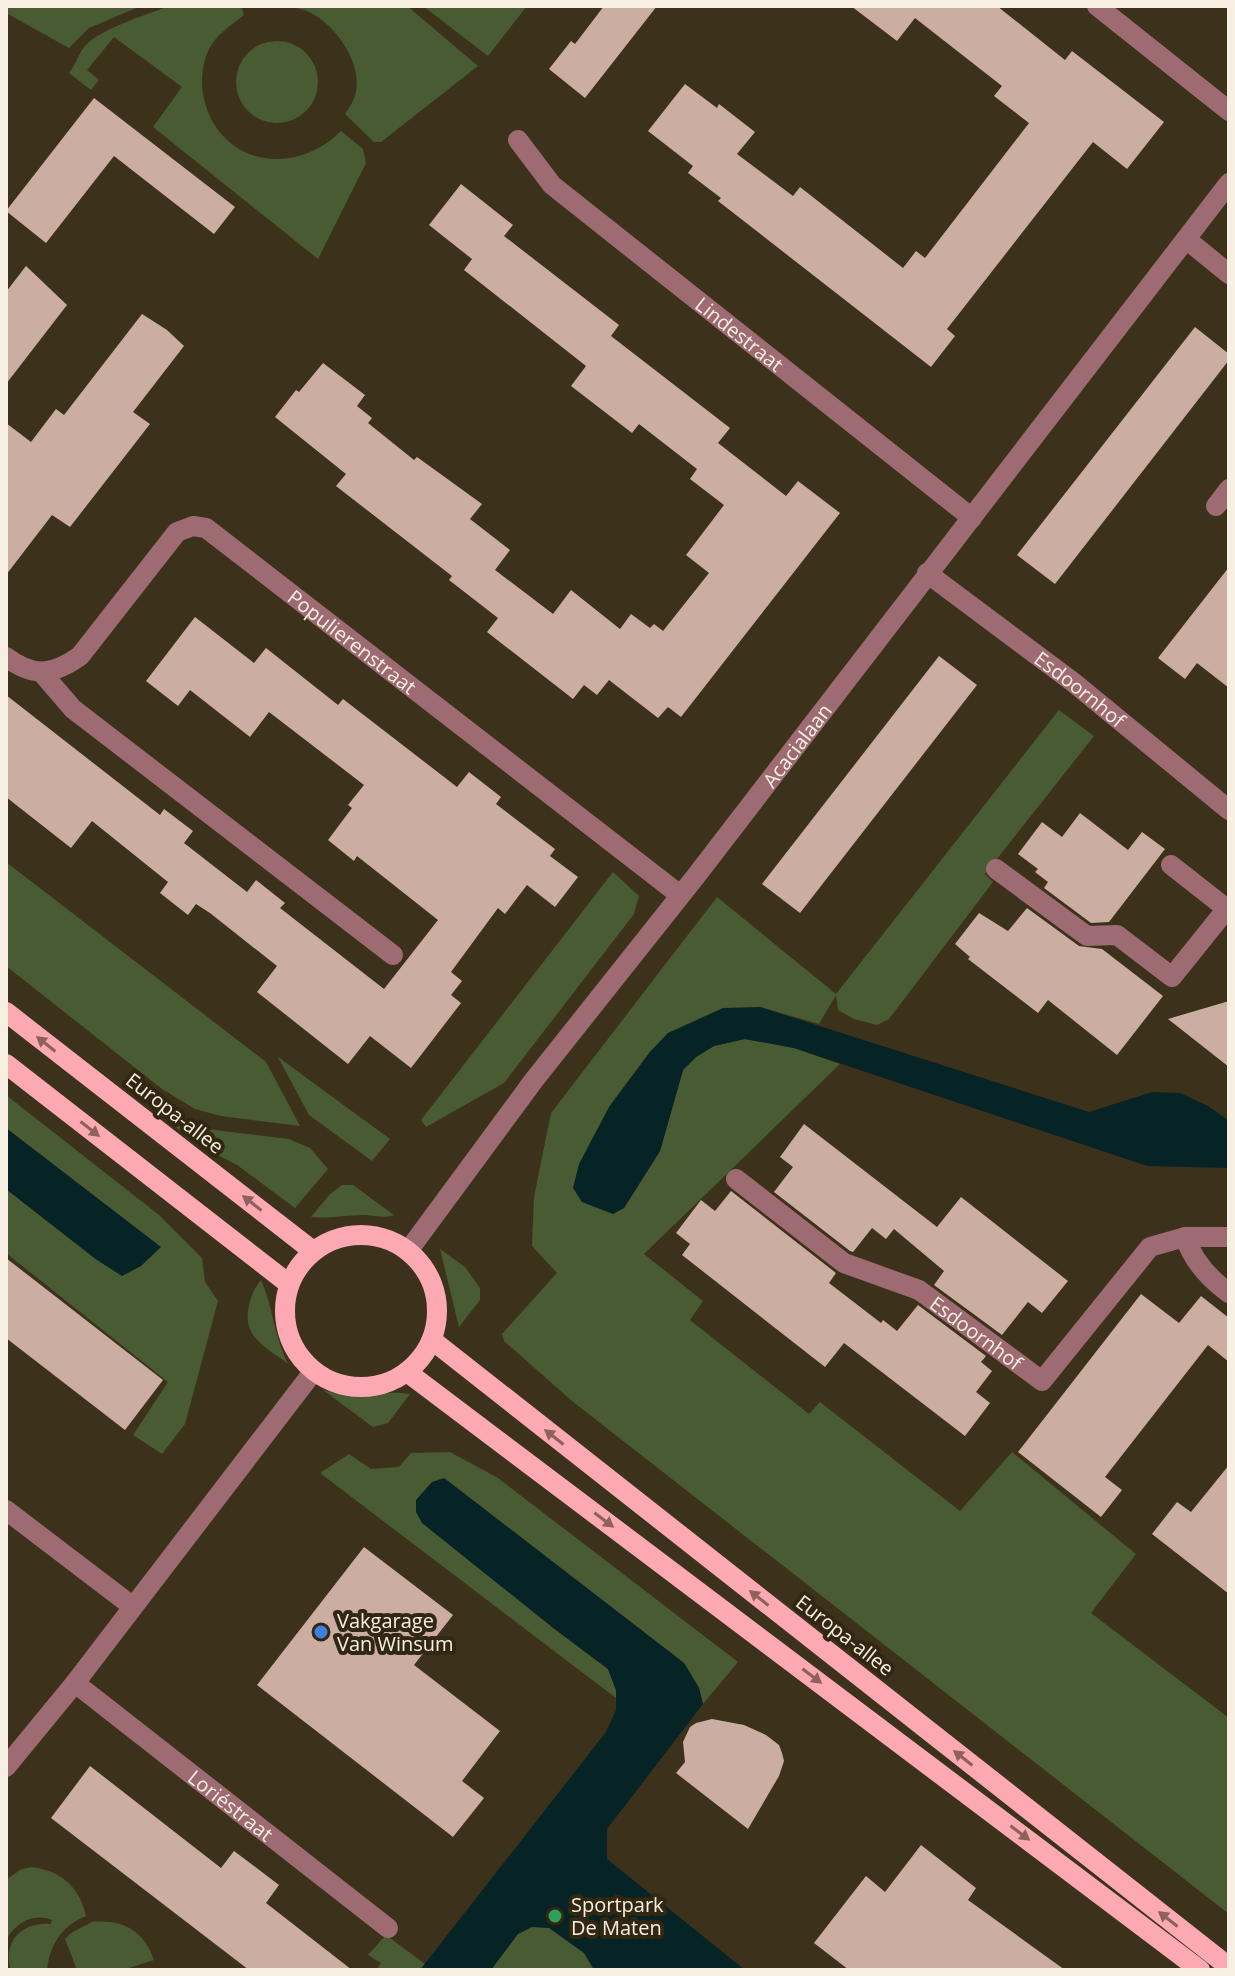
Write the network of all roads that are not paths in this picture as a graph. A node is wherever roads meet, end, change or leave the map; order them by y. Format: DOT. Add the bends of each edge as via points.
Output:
graph roads {
  1 [pos="1097,6"];
  2 [pos="1229,111"];
  3 [pos="518,140"];
  4 [pos="1229,183"];
  5 [pos="1186,239"];
  6 [pos="1229,274"];
  7 [pos="972,518"];
  8 [pos="927,573"];
  9 [pos="6,657"];
  10 [pos="42,673"];
  11 [pos="1229,810"];
  12 [pos="1171,865"];
  13 [pos="996,869"];
  14 [pos="680,895"];
  15 [pos="1228,908"];
  16 [pos="393,955"];
  17 [pos="6,1012"];
  18 [pos="6,1064"];
  19 [pos="736,1179"];
  20 [pos="1185,1237"];
  21 [pos="1229,1237"];
  22 [pos="313,1251"];
  23 [pos="408,1251"];
  24 [pos="289,1284"];
  25 [pos="1229,1293"];
  26 [pos="432,1340"];
  27 [pos="313,1372"];
  28 [pos="407,1372"];
  29 [pos="6,1510"];
  30 [pos="132,1606"];
  31 [pos="75,1683"];
  32 [pos="6,1767"];
  33 [pos="388,1928"];
  34 [pos="1229,1967"];
  35 [pos="1194,1968"];
  1 -- 2 [label="street"];
  3 -- 7 [label="street, Lindestraat" via="552,185"];
  4 -- 5 [label="street, Acacialaan"];
  5 -- 6 [label="street"];
  5 -- 7 [label="street, Acacialaan"];
  7 -- 8 [label="street, Acacialaan"];
  8 -- 11 [label="street, Esdoornhof" via="1073,682"];
  8 -- 14 [label="street, Acacialaan"];
  9 -- 10 [label="street"];
  10 -- 14 [label="street, Populierenstraat" via="63,668 80,656 177,532 206,528"];
  10 -- 16 [label="street" via="73,709"];
  12 -- 15 [label="street"];
  13 -- 15 [label="street" via="1087,936 1117,935 1172,977"];
  14 -- 23 [label="street, Acacialaan"];
  22 -- 17 [label="main road, Europa-allee, one-way"];
  18 -- 24 [label="main road, one-way"];
  19 -- 20 [label="street, Esdoornhof" via="844,1263 919,1290 1042,1381 1150,1247"];
  20 -- 21 [label="street, Esdoornhof"];
  20 -- 25 [label="street" via="1192,1257"];
  22 -- 23 [label="main road" via="335,1239 361,1235 386,1239"];
  22 -- 24 [label="main road"];
  23 -- 26 [label="main road" via="434,1292"];
  24 -- 27 [label="main road" via="284,1316 293,1346"];
  26 -- 28 [label="main road"];
  34 -- 26 [label="main road, Europa-allee, one-way"];
  27 -- 28 [label="main road" via="343,1386 377,1386"];
  27 -- 30 [label="street"];
  28 -- 35 [label="main road, one-way"];
  29 -- 30 [label="street"];
  30 -- 31 [label="street"];
  31 -- 32 [label="street"];
  31 -- 33 [label="street, Loriéstraat"];
}
